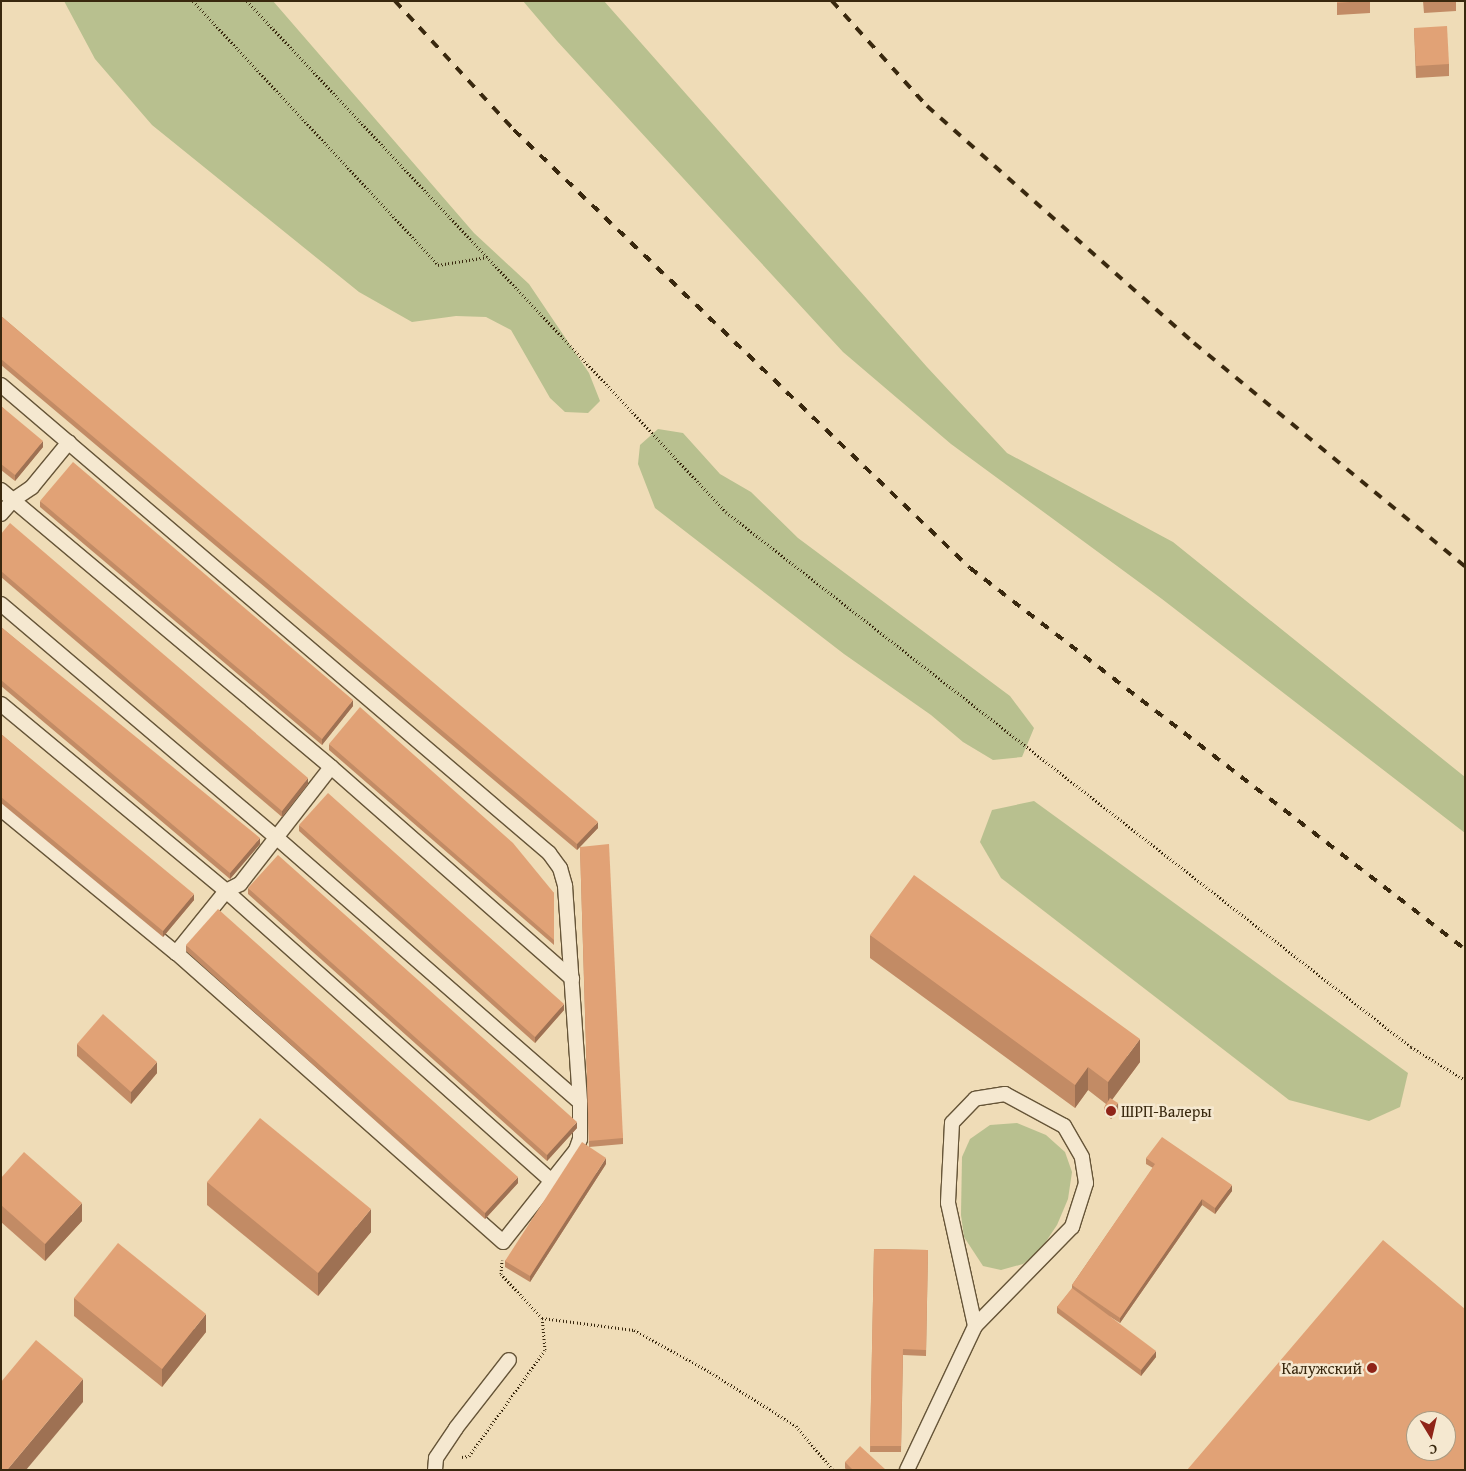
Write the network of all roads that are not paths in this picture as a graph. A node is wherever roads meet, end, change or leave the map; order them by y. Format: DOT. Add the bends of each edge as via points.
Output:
graph roads {
  1 [pos="1,385"];
  2 [pos="69,442"];
  3 [pos="1,490"];
  4 [pos="13,500"];
  5 [pos="1,514"];
  6 [pos="1,604"];
  7 [pos="1,704"];
  8 [pos="330,767"];
  9 [pos="1,809"];
  10 [pos="277,838"];
  11 [pos="226,891"];
  12 [pos="176,953"];
  13 [pos="572,979"];
  14 [pos="580,1102"];
  15 [pos="551,1181"];
  16 [pos="975,1326"];
  17 [pos="509,1360"];
  18 [pos="435,1470"];
  19 [pos="907,1470"];
  1 -- 2 [label="lane"];
  2 -- 4 [label="lane" via="32,487"];
  2 -- 13 [label="lane" via="549,853 560,868 565,886"];
  3 -- 4 [label="lane"];
  4 -- 5 [label="lane"];
  4 -- 8 [label="lane"];
  6 -- 10 [label="lane"];
  7 -- 11 [label="lane"];
  8 -- 10 [label="lane"];
  8 -- 13 [label="lane"];
  9 -- 12 [label="lane"];
  10 -- 11 [label="lane" via="240,884"];
  10 -- 14 [label="lane"];
  11 -- 12 [label="lane"];
  11 -- 15 [label="lane"];
  12 -- 15 [label="lane" via="503,1242"];
  13 -- 14 [label="lane"];
  14 -- 15 [label="lane" via="580,1139 576,1150"];
  16 -- 16 [label="lane" via="1072,1227 1086,1183 1082,1157 1064,1126 1005,1094 975,1099 952,1123 948,1203"];
  16 -- 19 [label="lane"];
  17 -- 18 [label="lane" via="441,1450"];
}
